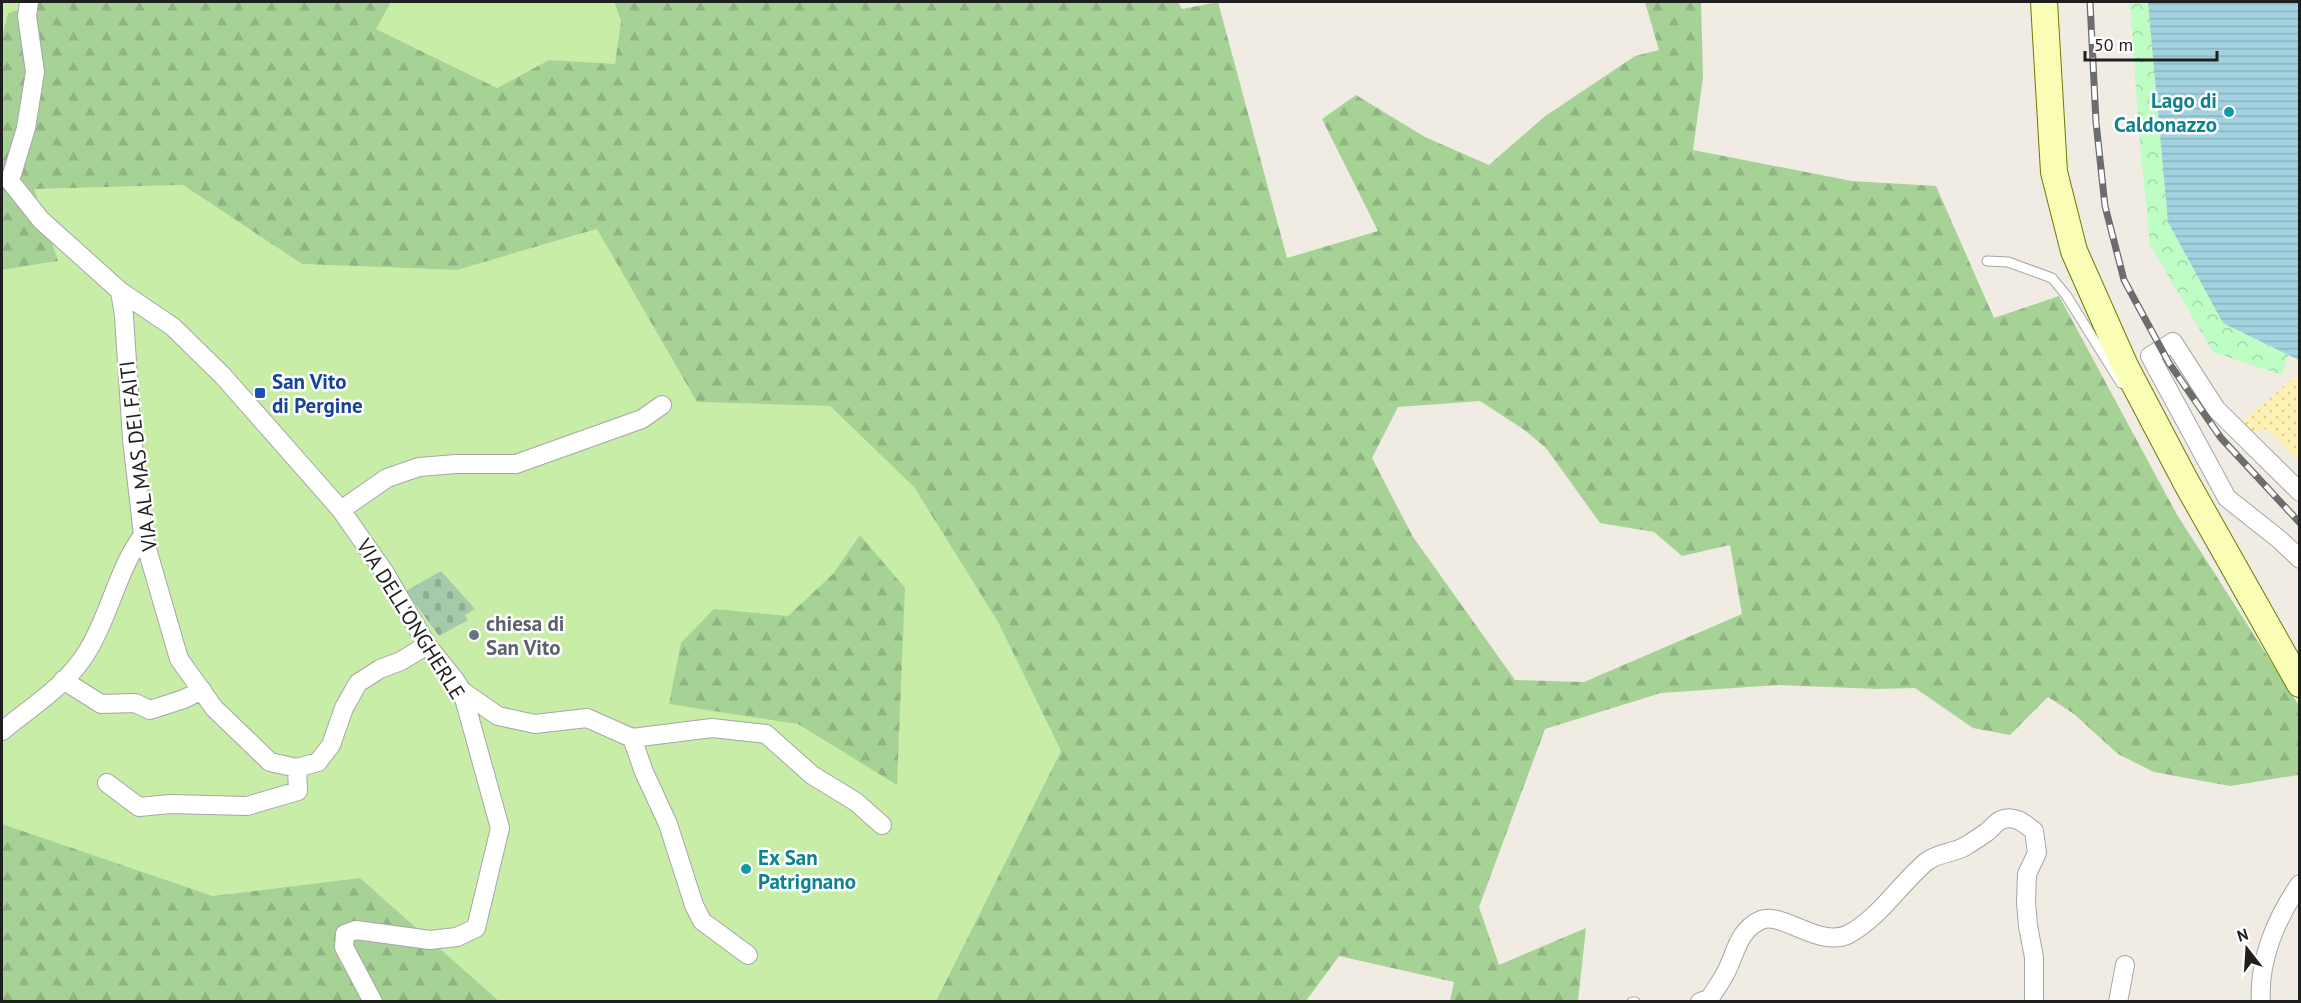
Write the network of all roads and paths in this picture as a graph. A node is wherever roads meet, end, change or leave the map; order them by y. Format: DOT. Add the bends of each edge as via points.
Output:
graph roads {
  1 [pos="29,2"];
  2 [pos="2044,2"];
  3 [pos="1986,261"];
  4 [pos="120,291"];
  5 [pos="2135,386"];
  6 [pos="662,405"];
  7 [pos="2300,492"];
  8 [pos="2194,496"];
  9 [pos="2227,498"];
  10 [pos="341,510"];
  11 [pos="143,535"];
  12 [pos="2300,560"];
  13 [pos="426,645"];
  14 [pos="63,680"];
  15 [pos="2300,684"];
  16 [pos="202,690"];
  17 [pos="462,691"];
  18 [pos="2,730"];
  19 [pos="632,738"];
  20 [pos="297,768"];
  21 [pos="107,783"];
  22 [pos="882,825"];
  23 [pos="2300,884"];
  24 [pos="748,955"];
  25 [pos="2125,965"];
  26 [pos="373,1002"];
  27 [pos="1700,1002"];
  28 [pos="2034,1002"];
  29 [pos="2118,1002"];
  30 [pos="2261,1002"];
  1 -- 4 [label="street, VIA DELL'ONGHERLE" via="27,16 35,72 26,128 10,181 41,220"];
  2 -- 5 [label="main road" via="2054,172 2074,251"];
  3 -- 5 [label="lane" via="2008,262 2052,279 2121,383"];
  4 -- 10 [label="street, VIA DELL'ONGHERLE" via="173,327 223,376"];
  4 -- 11 [label="street, VIA AL MAS DEI FAITI"];
  5 -- 8 [label="main road"];
  6 -- 10 [label="street" via="642,419 516,464 419,467 387,478"];
  7 -- 9 [label="street" via="2216,409 2174,342 2150,356"];
  8 -- 9 [label="street"];
  8 -- 15 [label="main road"];
  9 -- 12 [label="street"];
  10 -- 13 [label="street, VIA DELL'ONGHERLE" via="385,573"];
  11 -- 14 [label="street" via="131,551 112,602 86,653"];
  11 -- 16 [label="street, VIA AL MAS DEI FAITI" via="179,658"];
  13 -- 17 [label="street, VIA DELL'ONGHERLE"];
  13 -- 20 [label="street" via="358,683 331,745 318,762"];
  14 -- 16 [label="street" via="101,704 135,703 150,710"];
  14 -- 18 [label="street"];
  16 -- 20 [label="street, VIA AL MAS DEI FAITI" via="214,708 270,762"];
  17 -- 19 [label="street" via="498,716 535,724 587,718"];
  17 -- 26 [label="street, VIA DELL'ONGHERLE" via="500,828 476,928 457,938 430,940 356,930 345,934 344,947"];
  19 -- 22 [label="street" via="712,728 766,734 812,775 856,802"];
  19 -- 24 [label="street" via="702,921"];
  20 -- 21 [label="street" via="298,791 247,806 139,807"];
  23 -- 30 [label="street" via="2267,949"];
  25 -- 29 [label="street"];
  27 -- 28 [label="street" via="1709,999 1728,970 1745,931 1762,920 1773,919 1819,936 1848,935 1928,860 1961,848 2001,820 2011,818 2034,831 2037,853 2027,874 2026,902 2034,957"];
}
